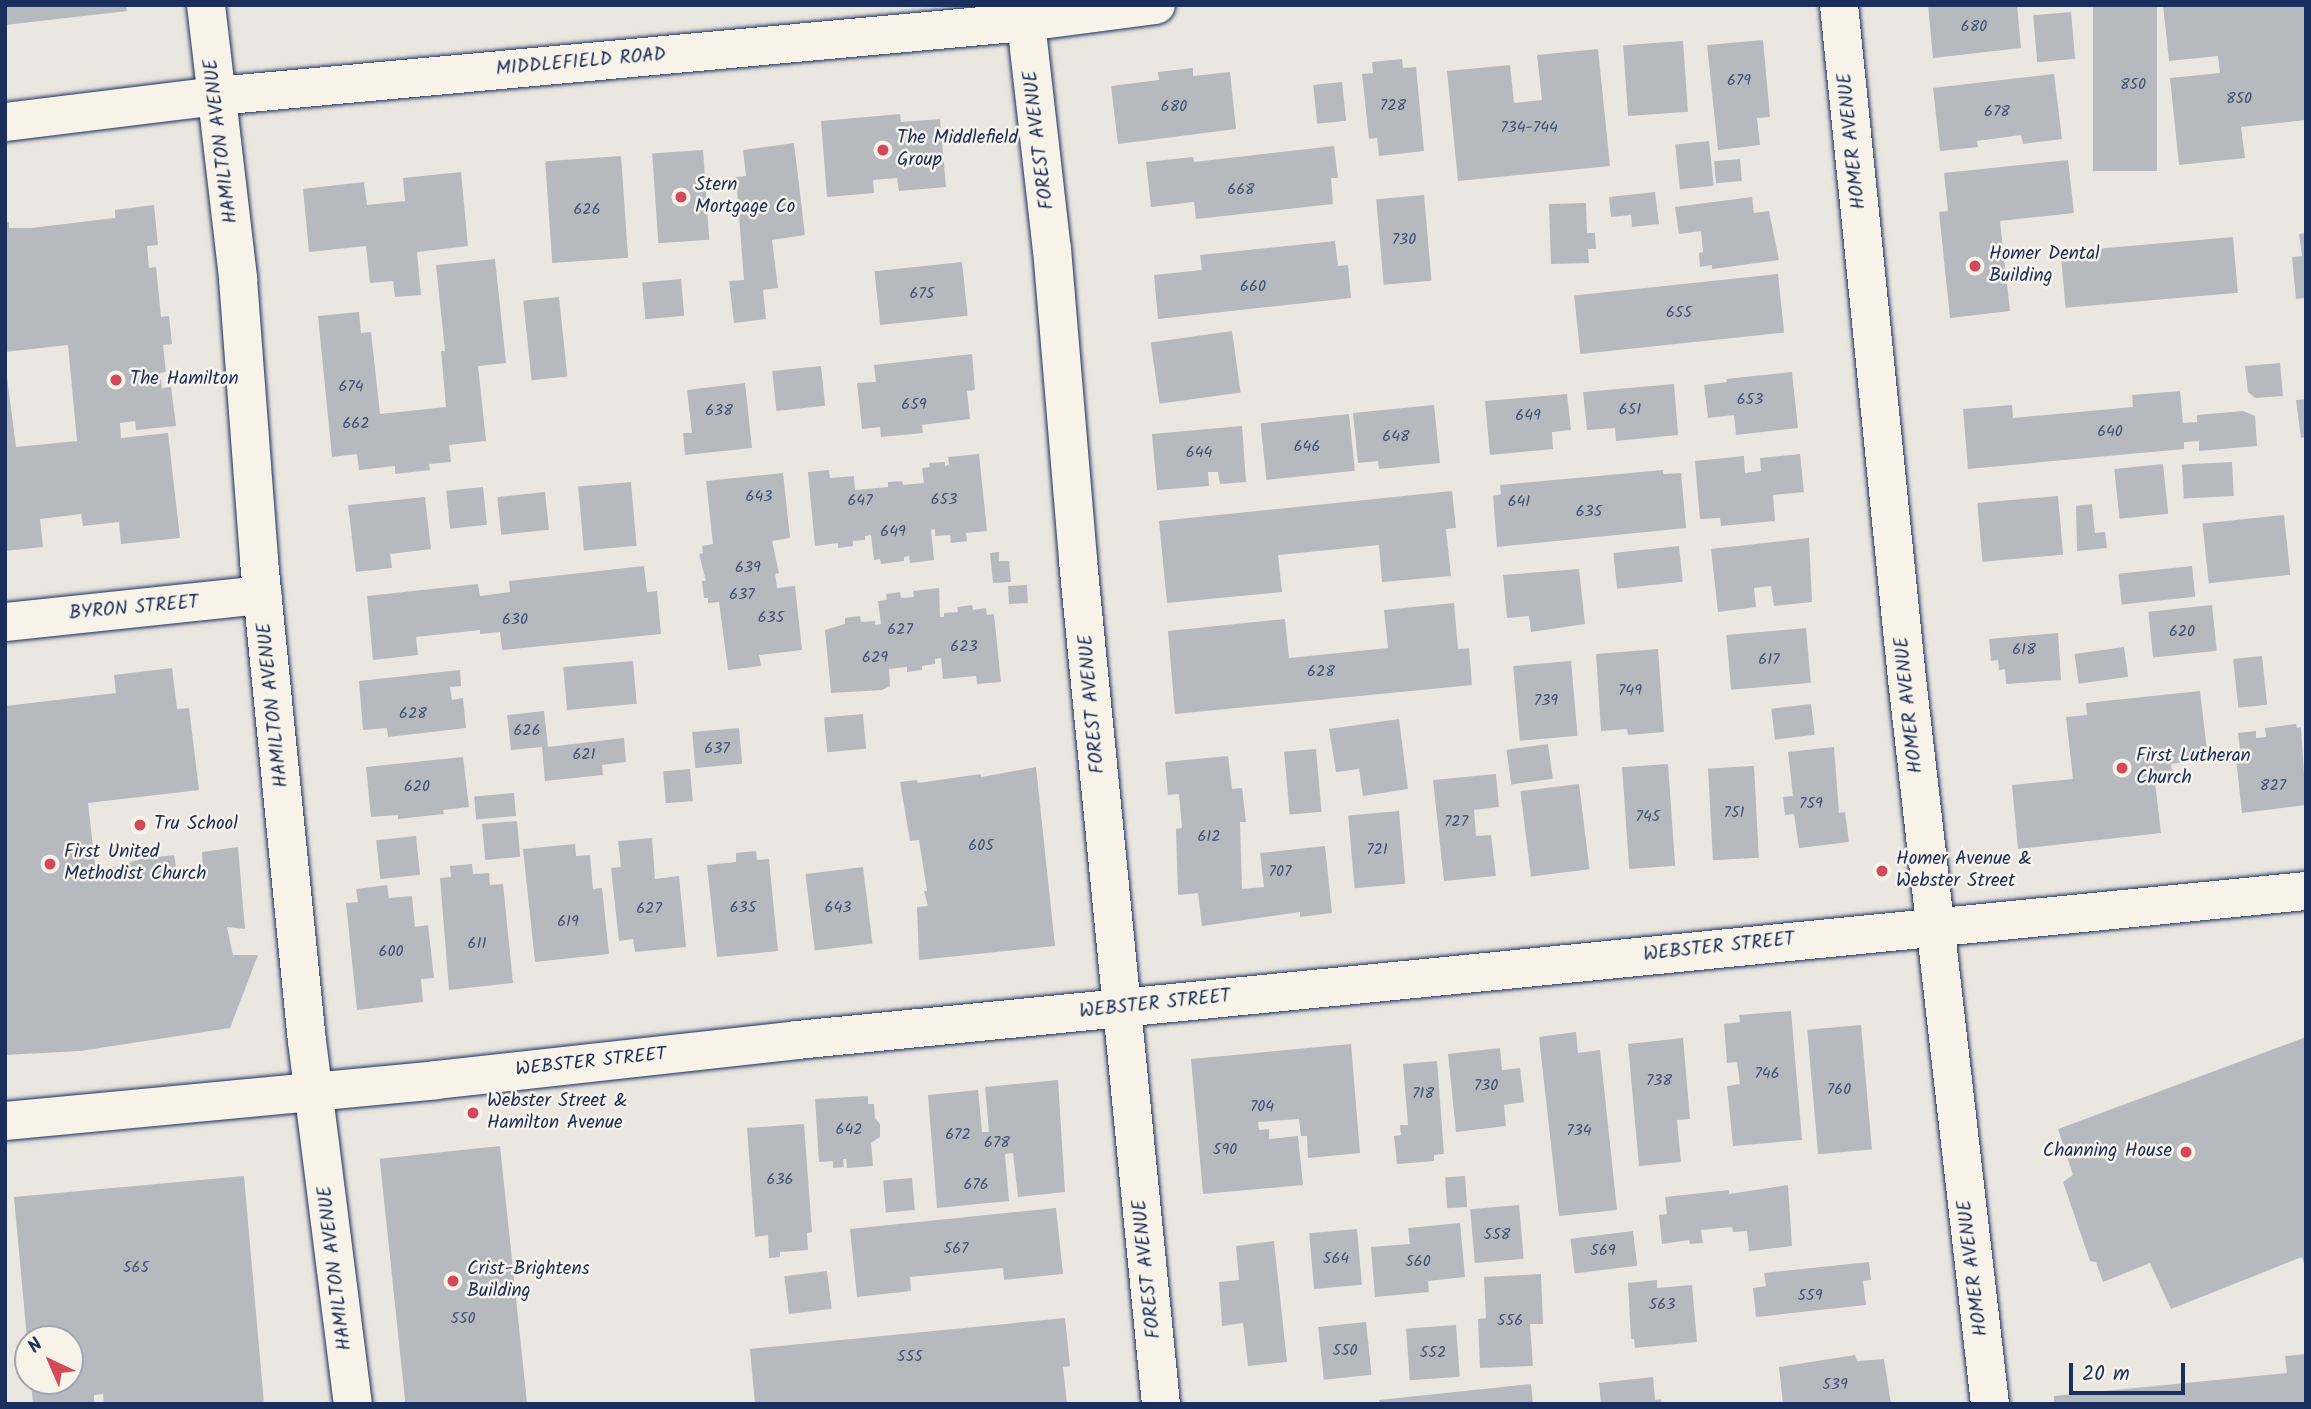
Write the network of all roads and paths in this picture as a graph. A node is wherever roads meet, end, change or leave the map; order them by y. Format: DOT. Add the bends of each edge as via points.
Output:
graph roads {
  1 [pos="206,5"];
  2 [pos="1156,5"];
  3 [pos="1839,5"];
  4 [pos="1025,13"];
  5 [pos="217,96"];
  6 [pos="5,122"];
  7 [pos="263,595"];
  8 [pos="5,622"];
  9 [pos="2306,891"];
  10 [pos="1935,927"];
  11 [pos="1122,1008"];
  12 [pos="313,1090"];
  13 [pos="5,1121"];
  14 [pos="353,1404"];
  15 [pos="1161,1404"];
  16 [pos="1990,1404"];
  1 -- 5 [label="street, HAMILTON AVENUE"];
  2 -- 4 [label="street, MIDDLEFIELD ROAD"];
  3 -- 10 [label="street, HOMER AVENUE"];
  4 -- 5 [label="street, MIDDLEFIELD ROAD"];
  4 -- 11 [label="street, FOREST AVENUE" via="1052,249"];
  5 -- 6 [label="street, MIDDLEFIELD ROAD"];
  5 -- 7 [label="street, HAMILTON AVENUE" via="238,279"];
  7 -- 8 [label="street, BYRON STREET"];
  7 -- 12 [label="street, HAMILTON AVENUE"];
  9 -- 10 [label="street, WEBSTER STREET"];
  10 -- 11 [label="street, WEBSTER STREET"];
  10 -- 16 [label="street, HOMER AVENUE"];
  11 -- 12 [label="street, WEBSTER STREET"];
  11 -- 15 [label="street, FOREST AVENUE"];
  12 -- 13 [label="street, WEBSTER STREET"];
  12 -- 14 [label="street, HAMILTON AVENUE"];
}
